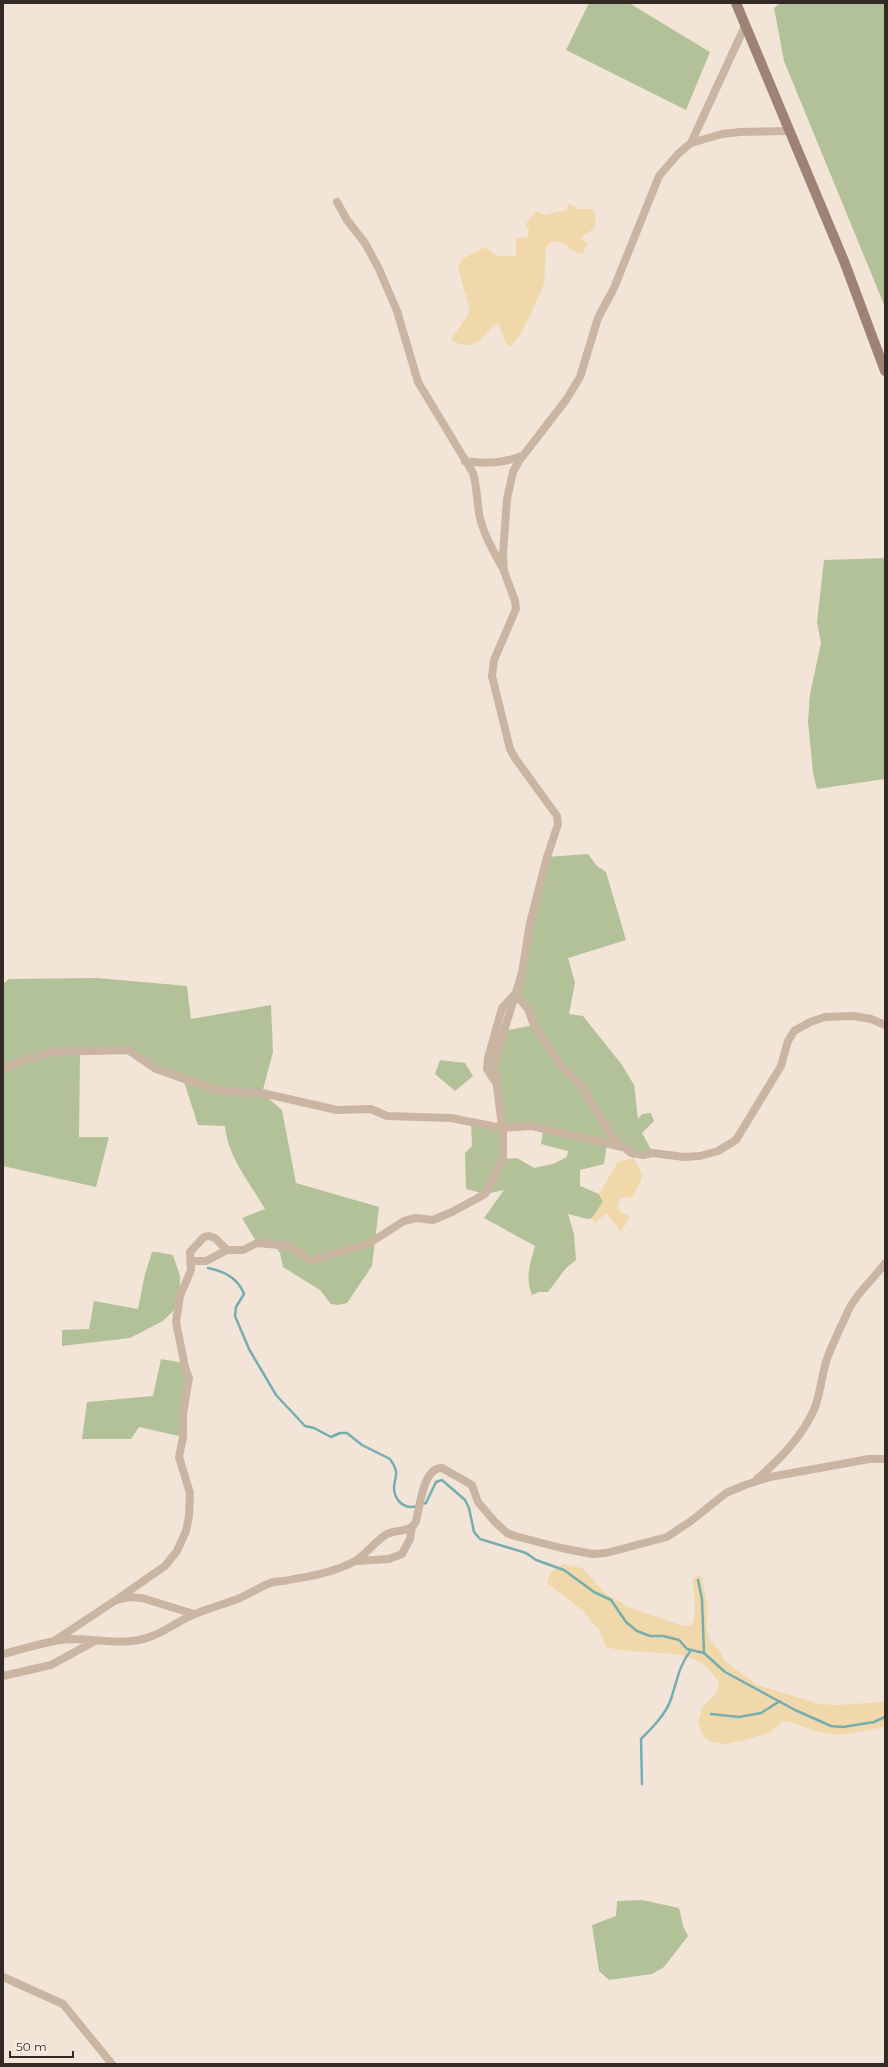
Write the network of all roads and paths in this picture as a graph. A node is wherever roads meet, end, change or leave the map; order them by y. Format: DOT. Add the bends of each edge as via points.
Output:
graph roads {
  1 [pos="736,3"];
  2 [pos="745,26"];
  3 [pos="788,130"];
  4 [pos="691,143"];
  5 [pos="338,202"];
  6 [pos="885,371"];
  7 [pos="522,456"];
  8 [pos="465,461"];
  9 [pos="504,571"];
  10 [pos="515,994"];
  11 [pos="885,1026"];
  12 [pos="3,1068"];
  13 [pos="502,1128"];
  14 [pos="622,1147"];
  15 [pos="227,1250"];
  16 [pos="191,1261"];
  17 [pos="885,1263"];
  18 [pos="885,1459"];
  19 [pos="753,1483"];
  20 [pos="412,1527"];
  21 [pos="357,1560"];
  22 [pos="116,1600"];
  23 [pos="194,1614"];
  24 [pos="54,1641"];
  25 [pos="96,1641"];
  26 [pos="3,1654"];
  27 [pos="3,1676"];
  28 [pos="3,1977"];
  29 [pos="112,2064"];
  1 -- 2 [label="main road"];
  2 -- 3 [label="main road"];
  2 -- 4 [label="street"];
  3 -- 4 [label="street" via="722,134"];
  3 -- 6 [label="main road" via="844,261"];
  4 -- 7 [label="street" via="659,176 614,288 598,318 580,376 566,400"];
  5 -- 8 [label="street" via="379,269 397,311 418,382"];
  7 -- 8 [label="street" via="504,461"];
  7 -- 9 [label="street" via="513,472 507,499"];
  8 -- 9 [label="street" via="476,482 479,514 487,537"];
  9 -- 10 [label="street" via="516,609 494,660 493,684 510,748 558,816 558,824 530,923 522,973"];
  10 -- 13 [label="street" via="494,1063"];
  10 -- 14 [label="street" via="528,1009 534,1025 550,1051 582,1088 612,1137"];
  11 -- 14 [label="street" via="871,1019 854,1016 825,1017 794,1031 788,1041 781,1066 744,1128 736,1140 718,1151 684,1157 653,1153 643,1155 631,1153"];
  12 -- 13 [label="street" via="55,1052 128,1050 156,1069 213,1089 262,1093 337,1110 371,1109 387,1116 451,1118"];
  13 -- 14 [label="street" via="532,1126"];
  13 -- 15 [label="street" via="503,1158 485,1194 433,1220 416,1218 404,1221 368,1244 311,1260 289,1246 257,1244 243,1250"];
  15 -- 16 [label="street" via="206,1261"];
  15 -- 16 [label="street" via="215,1238 204,1237 190,1252"];
  16 -- 22 [label="street" via="191,1270 180,1296 176,1322 189,1378 179,1457 190,1492 186,1531 177,1551 165,1566"];
  17 -- 19 [label="street" via="850,1307 826,1360 818,1399 803,1431"];
  18 -- 19 [label="street" via="869,1459 770,1477"];
  19 -- 20 [label="street" via="726,1493 667,1537 593,1554 507,1533 478,1502 472,1485 447,1470 436,1468 432,1471 421,1496 416,1522"];
  20 -- 21 [label="street" via="389,1533"];
  20 -- 21 [label="street" via="410,1539 402,1554 389,1559"];
  21 -- 23 [label="street" via="321,1574 271,1583 240,1598"];
  22 -- 23 [label="street" via="142,1598"];
  22 -- 24 [label="street"];
  23 -- 25 [label="street" via="165,1631 144,1639 122,1643"];
  24 -- 25 [label="street"];
  24 -- 26 [label="street"];
  25 -- 27 [label="street" via="51,1665"];
  28 -- 29 [label="street" via="63,2004"];
}
